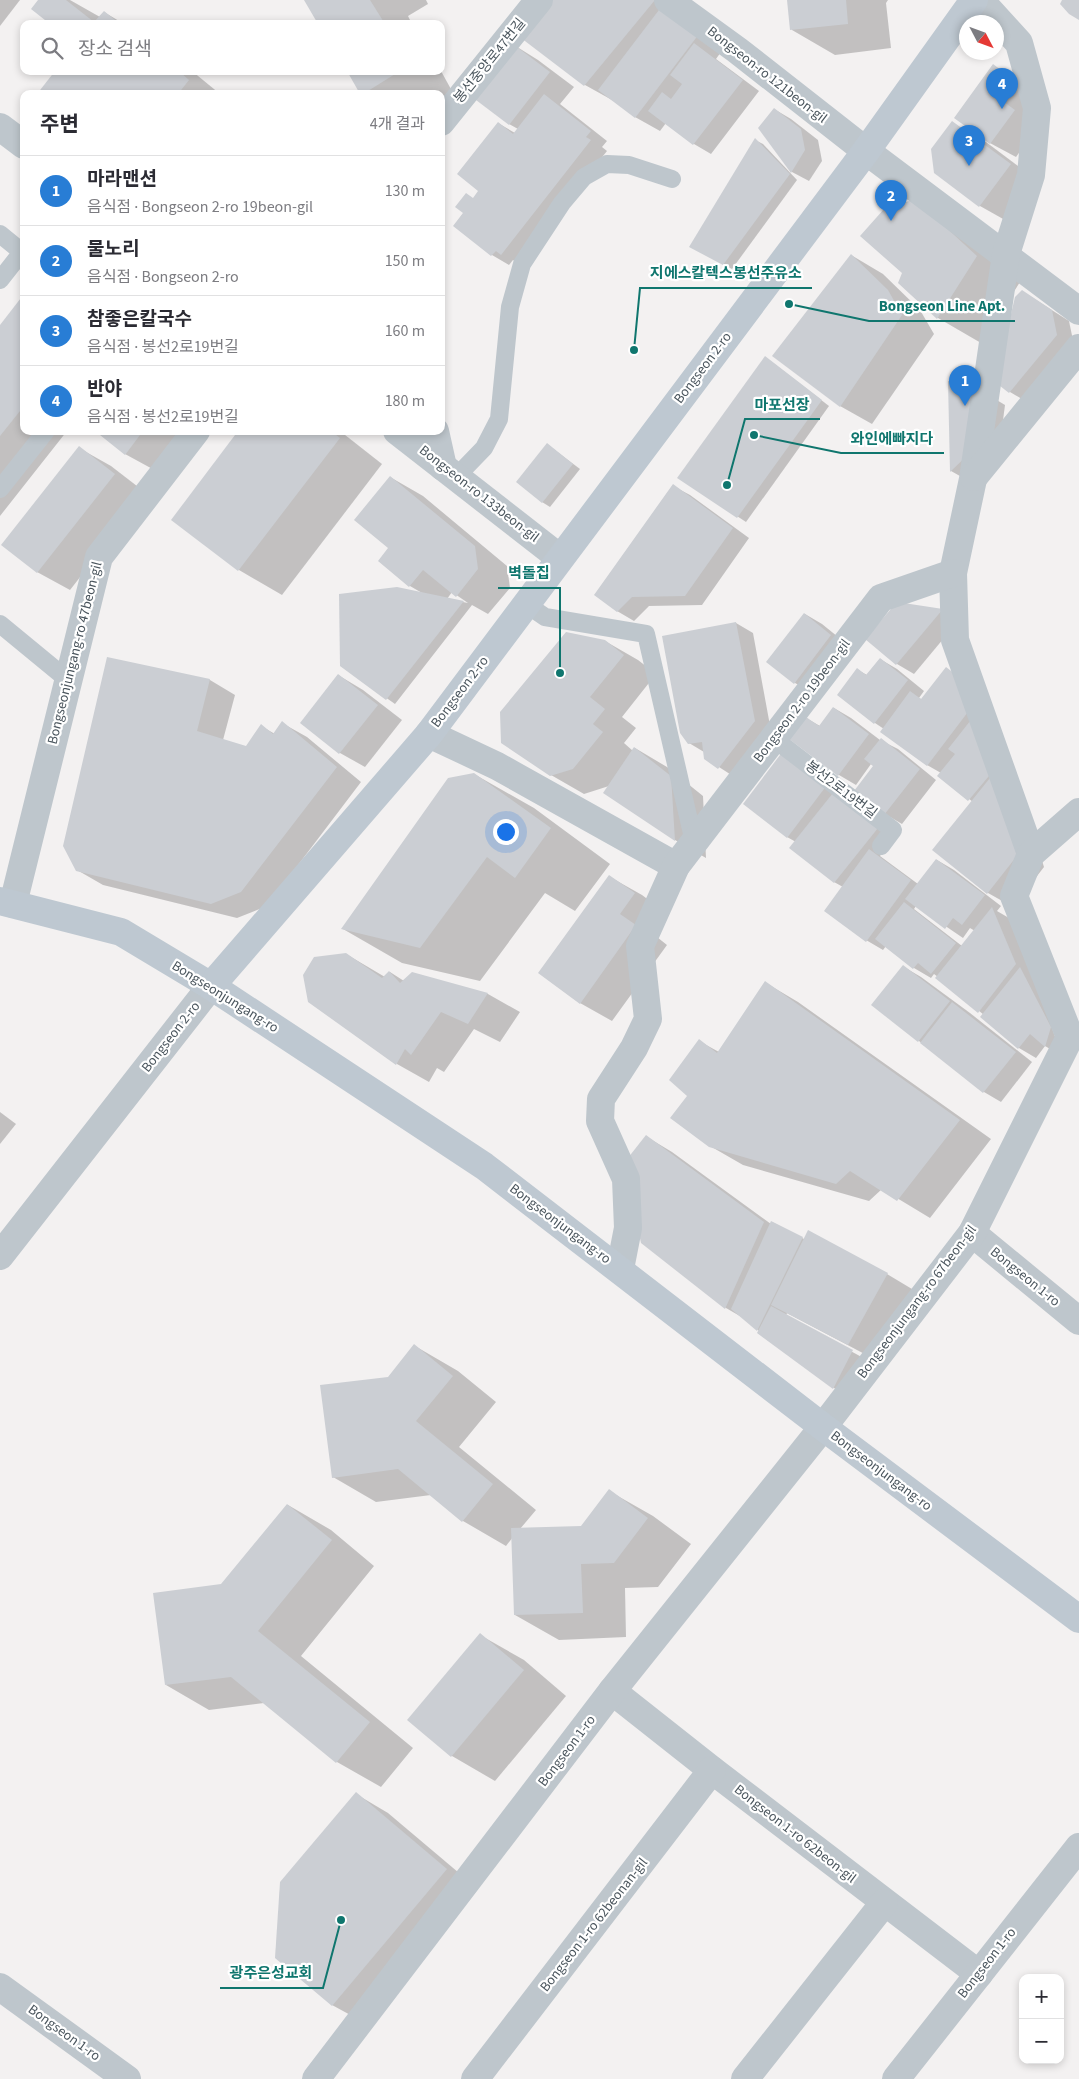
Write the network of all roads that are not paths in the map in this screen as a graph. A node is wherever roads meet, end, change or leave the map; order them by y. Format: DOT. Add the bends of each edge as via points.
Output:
graph roads {
  1 [pos="539,0"];
  2 [pos="668,0"];
  3 [pos="974,0"];
  4 [pos="980,0"];
  5 [pos="445,117"];
  6 [pos="0,127"];
  7 [pos="20,142"];
  8 [pos="866,151"];
  9 [pos="672,179"];
  10 [pos="0,234"];
  11 [pos="20,250"];
  12 [pos="1006,254"];
  13 [pos="20,255"];
  14 [pos="0,280"];
  15 [pos="1079,311"];
  16 [pos="1079,348"];
  17 [pos="43,435"];
  18 [pos="193,435"];
  19 [pos="402,435"];
  20 [pos="436,435"];
  21 [pos="450,472"];
  22 [pos="973,479"];
  23 [pos="0,489"];
  24 [pos="560,558"];
  25 [pos="953,573"];
  26 [pos="526,604"];
  27 [pos="0,624"];
  28 [pos="68,680"];
  29 [pos="429,734"];
  30 [pos="773,738"];
  31 [pos="1079,812"];
  32 [pos="694,842"];
  33 [pos="881,846"];
  34 [pos="1031,854"];
  35 [pos="676,866"];
  36 [pos="7,903"];
  37 [pos="211,986"];
  38 [pos="1075,1040"];
  39 [pos="972,1233"];
  40 [pos="0,1256"];
  41 [pos="620,1269"];
  42 [pos="1079,1320"];
  43 [pos="823,1427"];
  44 [pos="1079,1619"];
  45 [pos="612,1691"];
  46 [pos="712,1770"];
  47 [pos="1079,1847"];
  48 [pos="884,1903"];
  49 [pos="979,1974"];
  50 [pos="0,1987"];
  51 [pos="127,2079"];
  52 [pos="316,2079"];
  53 [pos="475,2079"];
  54 [pos="745,2079"];
  55 [pos="896,2079"];
  1 -- 5 [label="street, 봉선중앙로47번길"];
  2 -- 8 [label="street, Bongseon-ro 121beon-gil"];
  3 -- 8 [label="street, Bongseon 2-ro"];
  4 -- 12 [label="street" via="1019,43 1037,108 1031,175"];
  6 -- 7 [label="street"];
  8 -- 12 [label="street, Bongseon-ro 121beon-gil"];
  8 -- 24 [label="street, Bongseon 2-ro"];
  9 -- 21 [label="lane" via="629,165 607,164 584,176 562,203 522,264 510,306 498,418 484,448"];
  10 -- 11 [label="lane"];
  12 -- 15 [label="street, Bongseon-ro 121beon-gil"];
  12 -- 22 [label="street"];
  13 -- 14 [label="lane"];
  16 -- 22 [label="street"];
  17 -- 23 [label="lane"];
  18 -- 28 [label="street, Bongseonjungang-ro 47beon-gil" via="99,556"];
  19 -- 21 [label="street, Bongseon-ro 133beon-gil"];
  20 -- 21 [label="street"];
  21 -- 24 [label="street, Bongseon-ro 133beon-gil"];
  22 -- 25 [label="street"];
  24 -- 26 [label="street, Bongseon 2-ro"];
  25 -- 30 [label="street, Bongseon 2-ro 19beon-gil" via="881,598"];
  25 -- 34 [label="street" via="955,640"];
  26 -- 29 [label="street, Bongseon 2-ro"];
  26 -- 32 [label="lane" via="545,617 646,634"];
  27 -- 28 [label="lane"];
  28 -- 36 [label="street, Bongseonjungang-ro 47beon-gil"];
  29 -- 35 [label="street, Bongseon 2-ro" via="497,766"];
  29 -- 37 [label="street, Bongseon 2-ro"];
  30 -- 32 [label="street, Bongseon 2-ro 19beon-gil"];
  30 -- 33 [label="lane, 봉선2로19번길" via="893,830"];
  31 -- 34 [label="street"];
  32 -- 35 [label="street, Bongseon 2-ro 19beon-gil"];
  34 -- 38 [label="street, Bongseonjungang-ro 67beon-gil" via="1014,896"];
  35 -- 41 [label="street, Bongseon 2-ro 19beon-gil" via="640,946 648,1019 634,1048 601,1099 600,1121 626,1179 628,1228"];
  36 -- 37 [label="street, Bongseonjungang-ro" via="121,932"];
  37 -- 40 [label="street, Bongseon 2-ro"];
  37 -- 41 [label="street, Bongseonjungang-ro" via="484,1166"];
  38 -- 39 [label="street, Bongseonjungang-ro 67beon-gil"];
  39 -- 42 [label="street, Bongseon 1-ro"];
  39 -- 43 [label="street, Bongseonjungang-ro 67beon-gil"];
  41 -- 43 [label="street, Bongseonjungang-ro"];
  43 -- 44 [label="street, Bongseonjungang-ro"];
  43 -- 45 [label="street, Bongseon 1-ro"];
  45 -- 46 [label="street, Bongseon 1-ro 62beon-gil"];
  45 -- 52 [label="street, Bongseon 1-ro"];
  46 -- 48 [label="street, Bongseon 1-ro 62beon-gil"];
  46 -- 53 [label="street, Bongseon 1-ro 62beonan-gil"];
  47 -- 49 [label="street, Bongseon 1-ro"];
  48 -- 49 [label="street, Bongseon 1-ro 62beon-gil"];
  48 -- 54 [label="street"];
  49 -- 55 [label="street, Bongseon 1-ro"];
  50 -- 51 [label="street, Bongseon 1-ro"];
}
